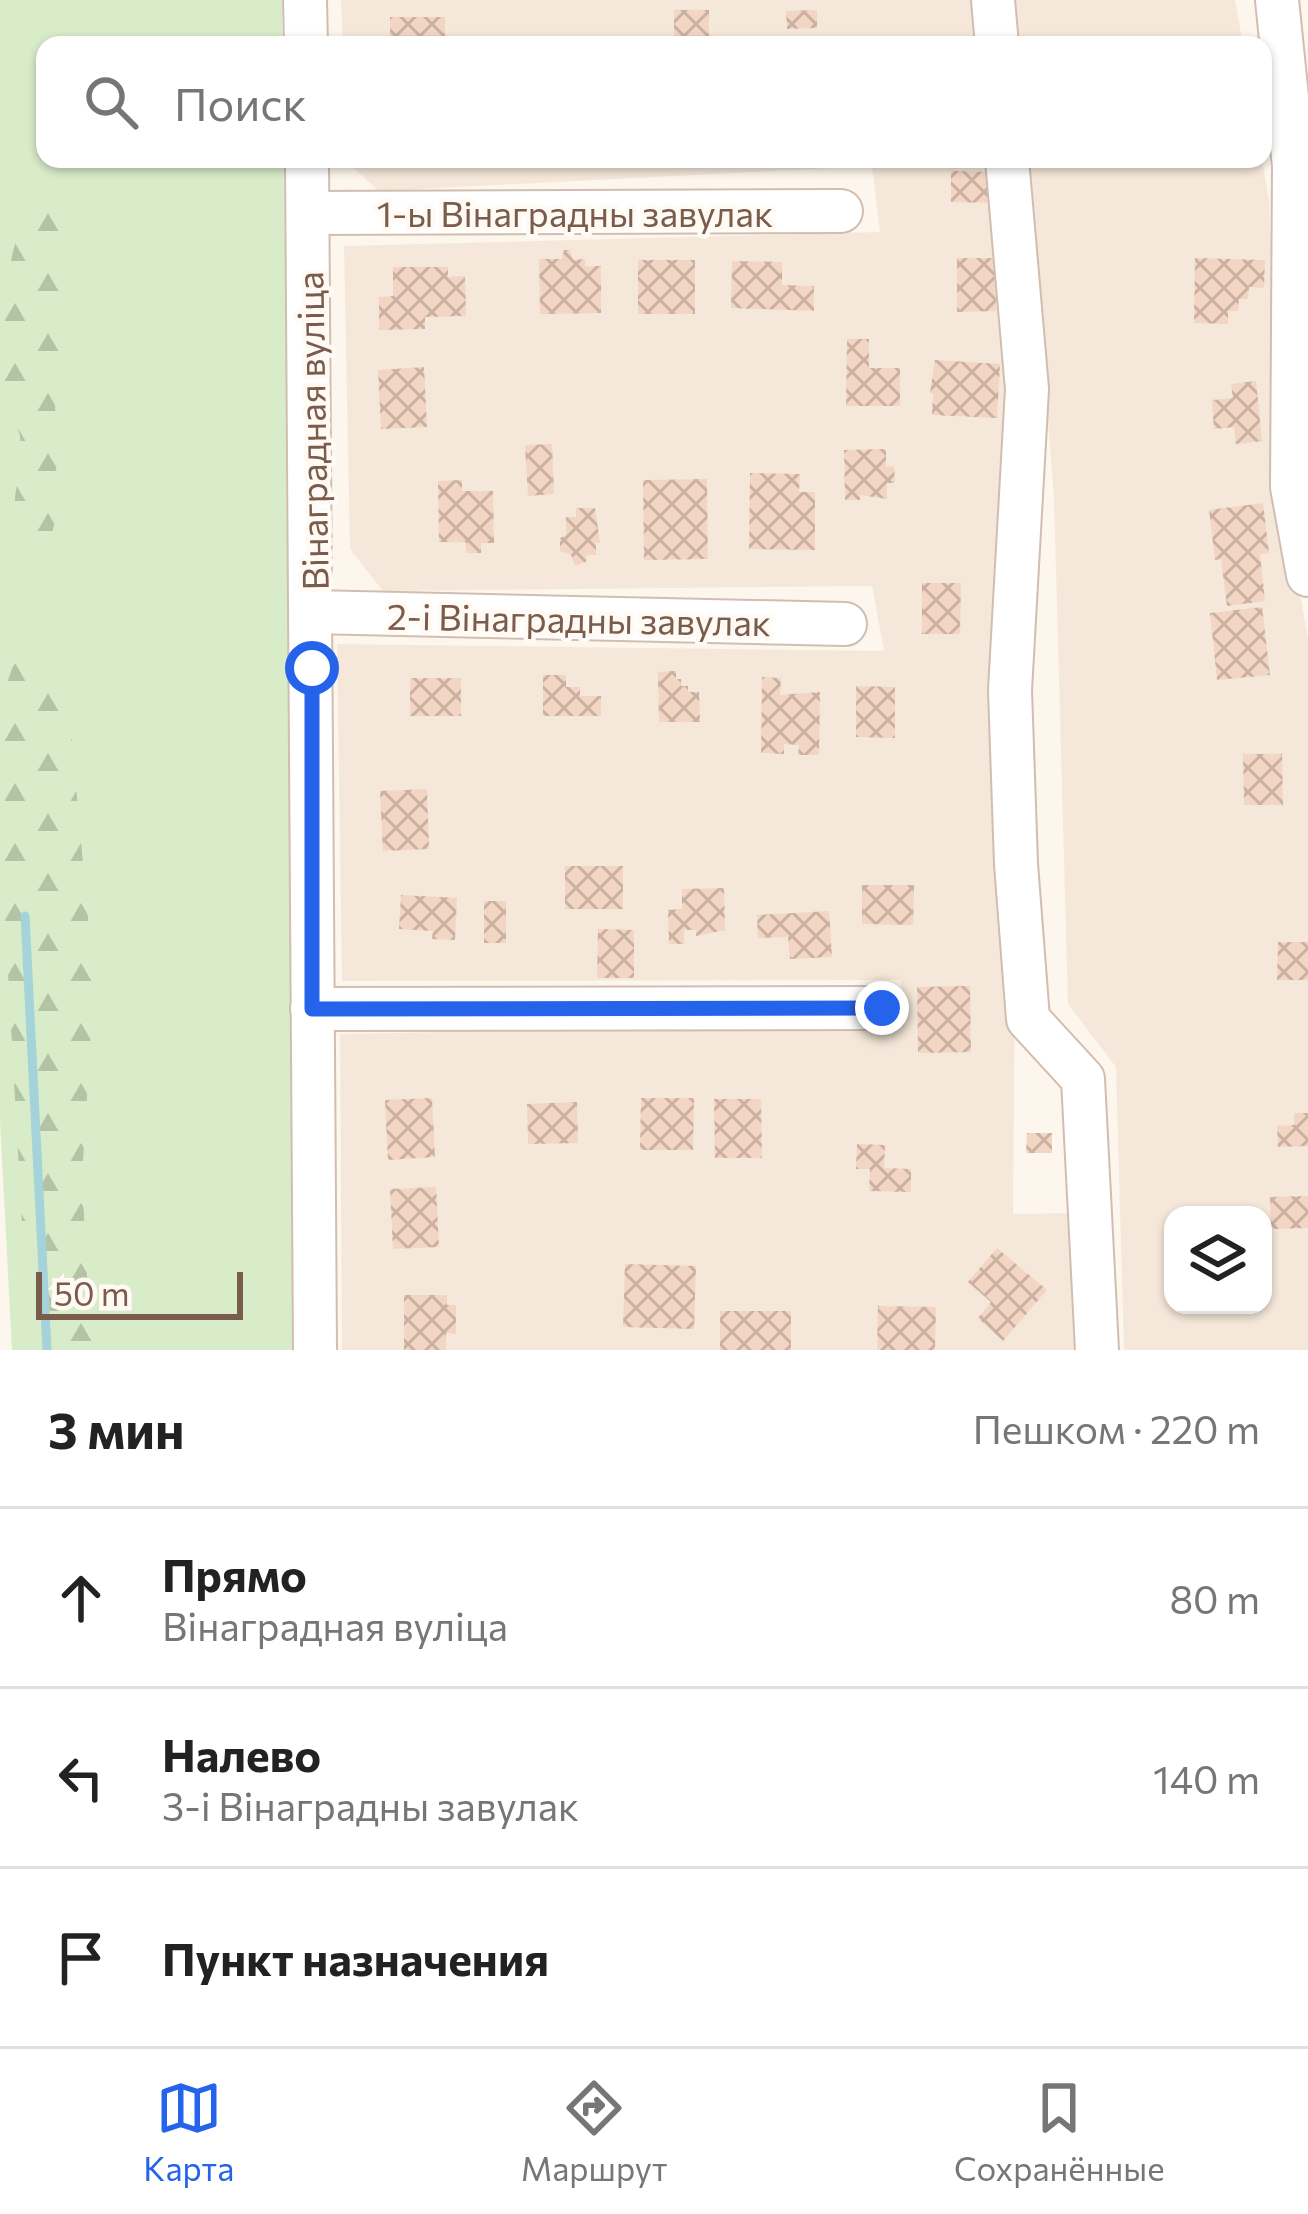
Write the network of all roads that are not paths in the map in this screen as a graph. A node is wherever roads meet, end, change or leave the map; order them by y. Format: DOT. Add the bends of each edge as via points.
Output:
graph roads {
  1 [pos="305,0"];
  2 [pos="993,0"];
  3 [pos="1277,0"];
  4 [pos="306,36"];
  5 [pos="996,36"];
  6 [pos="307,168"];
  7 [pos="1008,168"];
  8 [pos="841,211"];
  9 [pos="308,213"];
  10 [pos="1308,575"];
  11 [pos="313,612"];
  12 [pos="845,624"];
  13 [pos="882,1008"];
  14 [pos="312,1009"];
  15 [pos="315,1350"];
  16 [pos="1096,1350"];
  1 -- 4 [label="street"];
  2 -- 5 [label="street"];
  3 -- 10 [label="street" via="1294,166 1292,488"];
  6 -- 9 [label="street, Вінаградная вуліца"];
  7 -- 16 [label="street" via="1027,389 1010,690 1016,864 1028,1019 1083,1079"];
  8 -- 9 [label="street, 1-ы Вінаградны завулак"];
  9 -- 11 [label="street, Вінаградная вуліца"];
  11 -- 12 [label="street, 2-і Вінаградны завулак"];
  11 -- 14 [label="street, Вінаградная вуліца"];
  13 -- 14 [label="street"];
  14 -- 15 [label="street, Вінаградная вуліца"];
}
